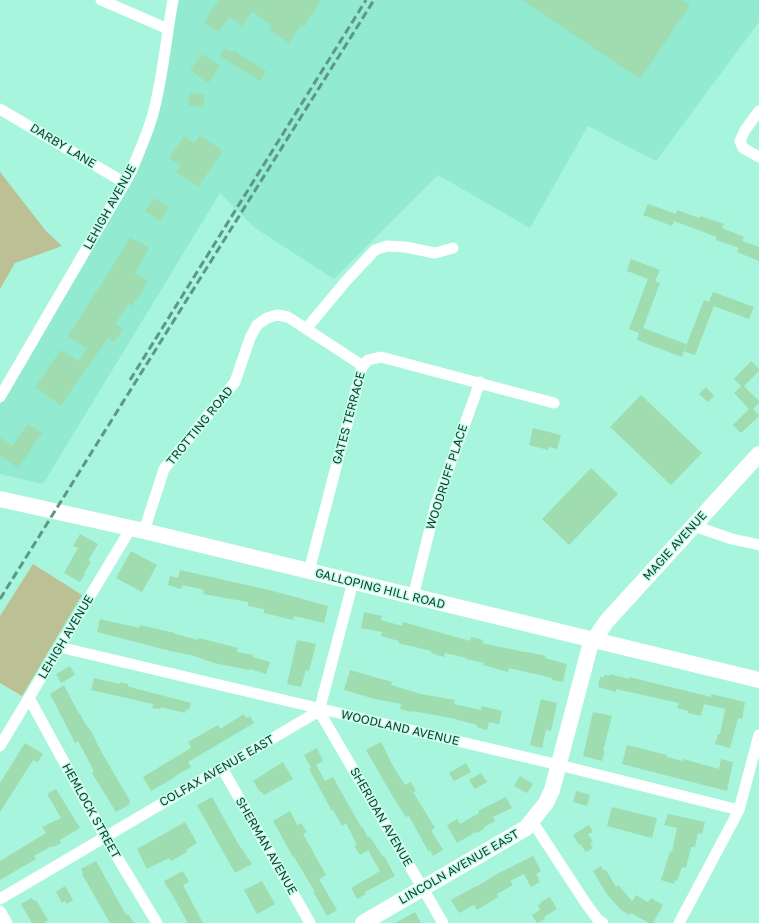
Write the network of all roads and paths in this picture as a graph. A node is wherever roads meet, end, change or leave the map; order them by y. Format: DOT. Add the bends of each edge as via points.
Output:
graph roads {
  1 [pos="101,0"];
  2 [pos="173,0"];
  3 [pos="168,29"];
  4 [pos="0,109"];
  5 [pos="759,111"];
  6 [pos="759,157"];
  7 [pos="125,183"];
  8 [pos="453,248"];
  9 [pos="306,329"];
  10 [pos="363,366"];
  11 [pos="480,382"];
  12 [pos="0,397"];
  13 [pos="554,402"];
  14 [pos="759,454"];
  15 [pos="0,499"];
  16 [pos="694,526"];
  17 [pos="137,530"];
  18 [pos="759,545"];
  19 [pos="309,572"];
  20 [pos="354,582"];
  21 [pos="413,597"];
  22 [pos="594,640"];
  23 [pos="60,647"];
  24 [pos="759,680"];
  25 [pos="29,698"];
  26 [pos="319,710"];
  27 [pos="759,735"];
  28 [pos="0,746"];
  29 [pos="559,765"];
  30 [pos="222,768"];
  31 [pos="739,810"];
  32 [pos="532,821"];
  33 [pos="104,837"];
  34 [pos="423,889"];
  35 [pos="0,899"];
  36 [pos="0,911"];
  37 [pos="7,923"];
  38 [pos="156,923"];
  39 [pos="310,923"];
  40 [pos="363,923"];
  41 [pos="443,923"];
  42 [pos="603,923"];
  43 [pos="679,923"];
  1 -- 3 [label="street"];
  2 -- 3 [label="street, LEHIGH AVENUE"];
  3 -- 7 [label="street, LEHIGH AVENUE" via="152,115 145,139"];
  4 -- 7 [label="street, DARBY LANE"];
  5 -- 6 [label="street" via="740,141 743,148"];
  7 -- 12 [label="street, LEHIGH AVENUE"];
  8 -- 9 [label="street" via="435,253 387,246 375,250"];
  9 -- 10 [label="street, TROTTING ROAD"];
  9 -- 17 [label="street, TROTTING ROAD" via="288,317 277,315 257,325 250,338 236,382 164,469"];
  10 -- 11 [label="street, GATES TERRACE" via="368,360 381,357"];
  10 -- 19 [label="street, GATES TERRACE"];
  11 -- 13 [label="street, GATES TERRACE"];
  11 -- 21 [label="street, WOODRUFF PLACE" via="436,504"];
  14 -- 16 [label="main road, MAGIE AVENUE"];
  15 -- 17 [label="main road, GALLOPING HILL ROAD"];
  16 -- 18 [label="street"];
  16 -- 22 [label="main road, MAGIE AVENUE" via="606,622"];
  17 -- 19 [label="main road, GALLOPING HILL ROAD"];
  17 -- 23 [label="street, LEHIGH AVENUE"];
  19 -- 20 [label="main road, GALLOPING HILL ROAD"];
  20 -- 21 [label="main road, GALLOPING HILL ROAD"];
  20 -- 26 [label="street"];
  21 -- 22 [label="main road, GALLOPING HILL ROAD"];
  22 -- 24 [label="main road, GALLOPING HILL ROAD"];
  22 -- 29 [label="main road, LINCOLN AVENUE EAST" via="590,646"];
  23 -- 25 [label="street, LEHIGH AVENUE"];
  23 -- 26 [label="street, WOODLAND AVENUE"];
  25 -- 28 [label="street, LEHIGH AVENUE"];
  25 -- 33 [label="street, HEMLOCK STREET"];
  26 -- 29 [label="street, WOODLAND AVENUE"];
  26 -- 30 [label="street, COLFAX AVENUE EAST"];
  26 -- 34 [label="street, SHERIDAN AVENUE"];
  27 -- 31 [label="street"];
  29 -- 31 [label="street, WOODLAND AVENUE"];
  29 -- 32 [label="main road, LINCOLN AVENUE EAST" via="546,803"];
  30 -- 33 [label="street, COLFAX AVENUE EAST"];
  30 -- 39 [label="street, SHERMAN AVENUE"];
  31 -- 43 [label="street"];
  32 -- 34 [label="main road, LINCOLN AVENUE EAST" via="526,828"];
  32 -- 42 [label="street" via="585,902"];
  33 -- 35 [label="street, COLFAX AVENUE EAST"];
  33 -- 38 [label="street, HEMLOCK STREET"];
  34 -- 40 [label="main road, LINCOLN AVENUE EAST"];
  34 -- 41 [label="street, SHERIDAN AVENUE"];
  36 -- 37 [label="street"];
}
